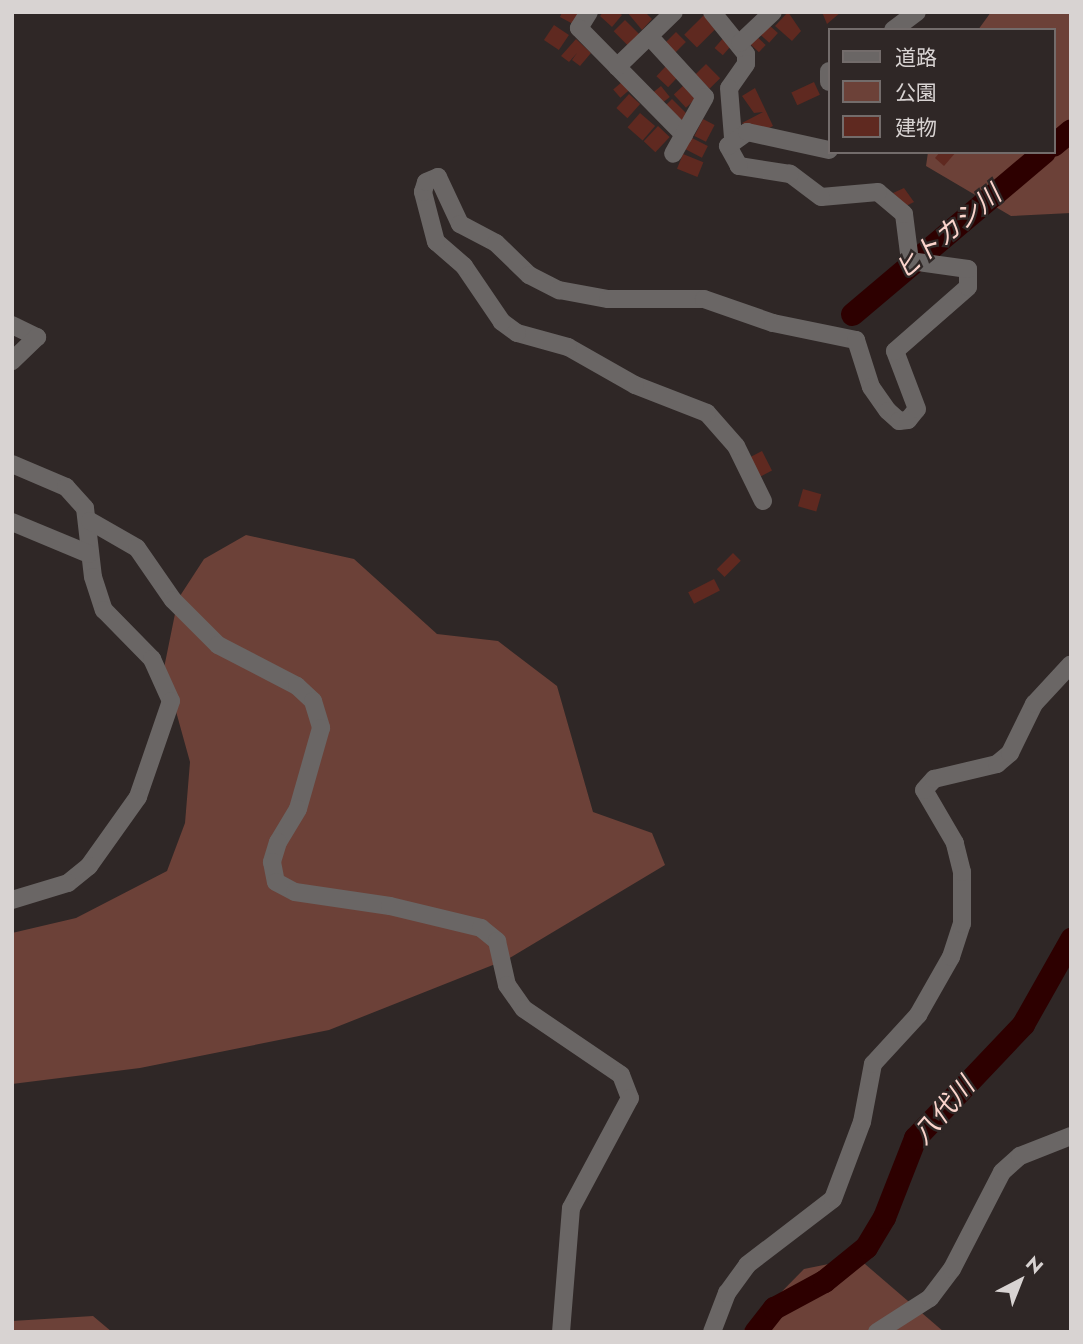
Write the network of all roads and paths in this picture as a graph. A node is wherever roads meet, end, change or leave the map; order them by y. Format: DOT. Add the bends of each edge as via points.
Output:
graph roads {
  1 [pos="589,12"];
  2 [pos="674,12"];
  3 [pos="712,12"];
  4 [pos="773,12"];
  5 [pos="917,12"];
  6 [pos="896,28"];
  7 [pos="650,37"];
  8 [pos="740,43"];
  9 [pos="617,67"];
  10 [pos="684,135"];
  11 [pos="733,138"];
  12 [pos="828,150"];
  13 [pos="673,154"];
  14 [pos="12,325"];
  15 [pos="12,360"];
  16 [pos="12,464"];
  17 [pos="763,501"];
  18 [pos="12,522"];
  19 [pos="90,522"];
  20 [pos="89,554"];
  21 [pos="1071,664"];
  22 [pos="12,900"];
  23 [pos="1071,1136"];
  24 [pos="561,1332"];
  25 [pos="712,1332"];
  26 [pos="877,1332"];
  1 -- 9 [label="street" via="579,29"];
  2 -- 7 [label="street"];
  3 -- 8 [label="street"];
  4 -- 8 [label="street"];
  5 -- 6 [label="street"];
  7 -- 9 [label="street"];
  7 -- 10 [label="street" via="705,97"];
  8 -- 11 [label="street" via="746,64 728,97"];
  9 -- 10 [label="street"];
  10 -- 13 [label="street"];
  11 -- 12 [label="street" via="747,132"];
  11 -- 17 [label="street" via="730,157 738,166 790,174 821,197 878,192 904,214 910,261 968,269 968,287 895,351 917,409 915,417 899,421 888,411 872,387 861,345 847,336 811,334 704,299 608,299 559,290 529,275 496,243 460,223 438,177 426,182 423,192 436,242 464,265 502,322 517,333 568,348 635,385 707,413 736,446"];
  14 -- 15 [label="street" via="37,337"];
  16 -- 19 [label="street" via="66,487 85,508"];
  18 -- 20 [label="street"];
  19 -- 20 [label="street"];
  19 -- 24 [label="street" via="137,548 173,600 218,645 297,686 313,701 321,728 298,808 272,862 276,882 295,892 390,906 481,928 497,941 507,985 524,1009 621,1075 630,1090 626,1107 571,1208"];
  20 -- 22 [label="street" via="104,610 152,660 169,687 169,716 132,810 89,866 68,883"];
  21 -- 25 [label="street" via="1034,704 1010,753 997,764 934,779 924,790 955,843 962,872 962,924 951,957 918,1015 873,1064 862,1122 833,1199 734,1279"];
  23 -- 26 [label="street" via="1020,1156 1002,1172 952,1269 930,1298"];
}
